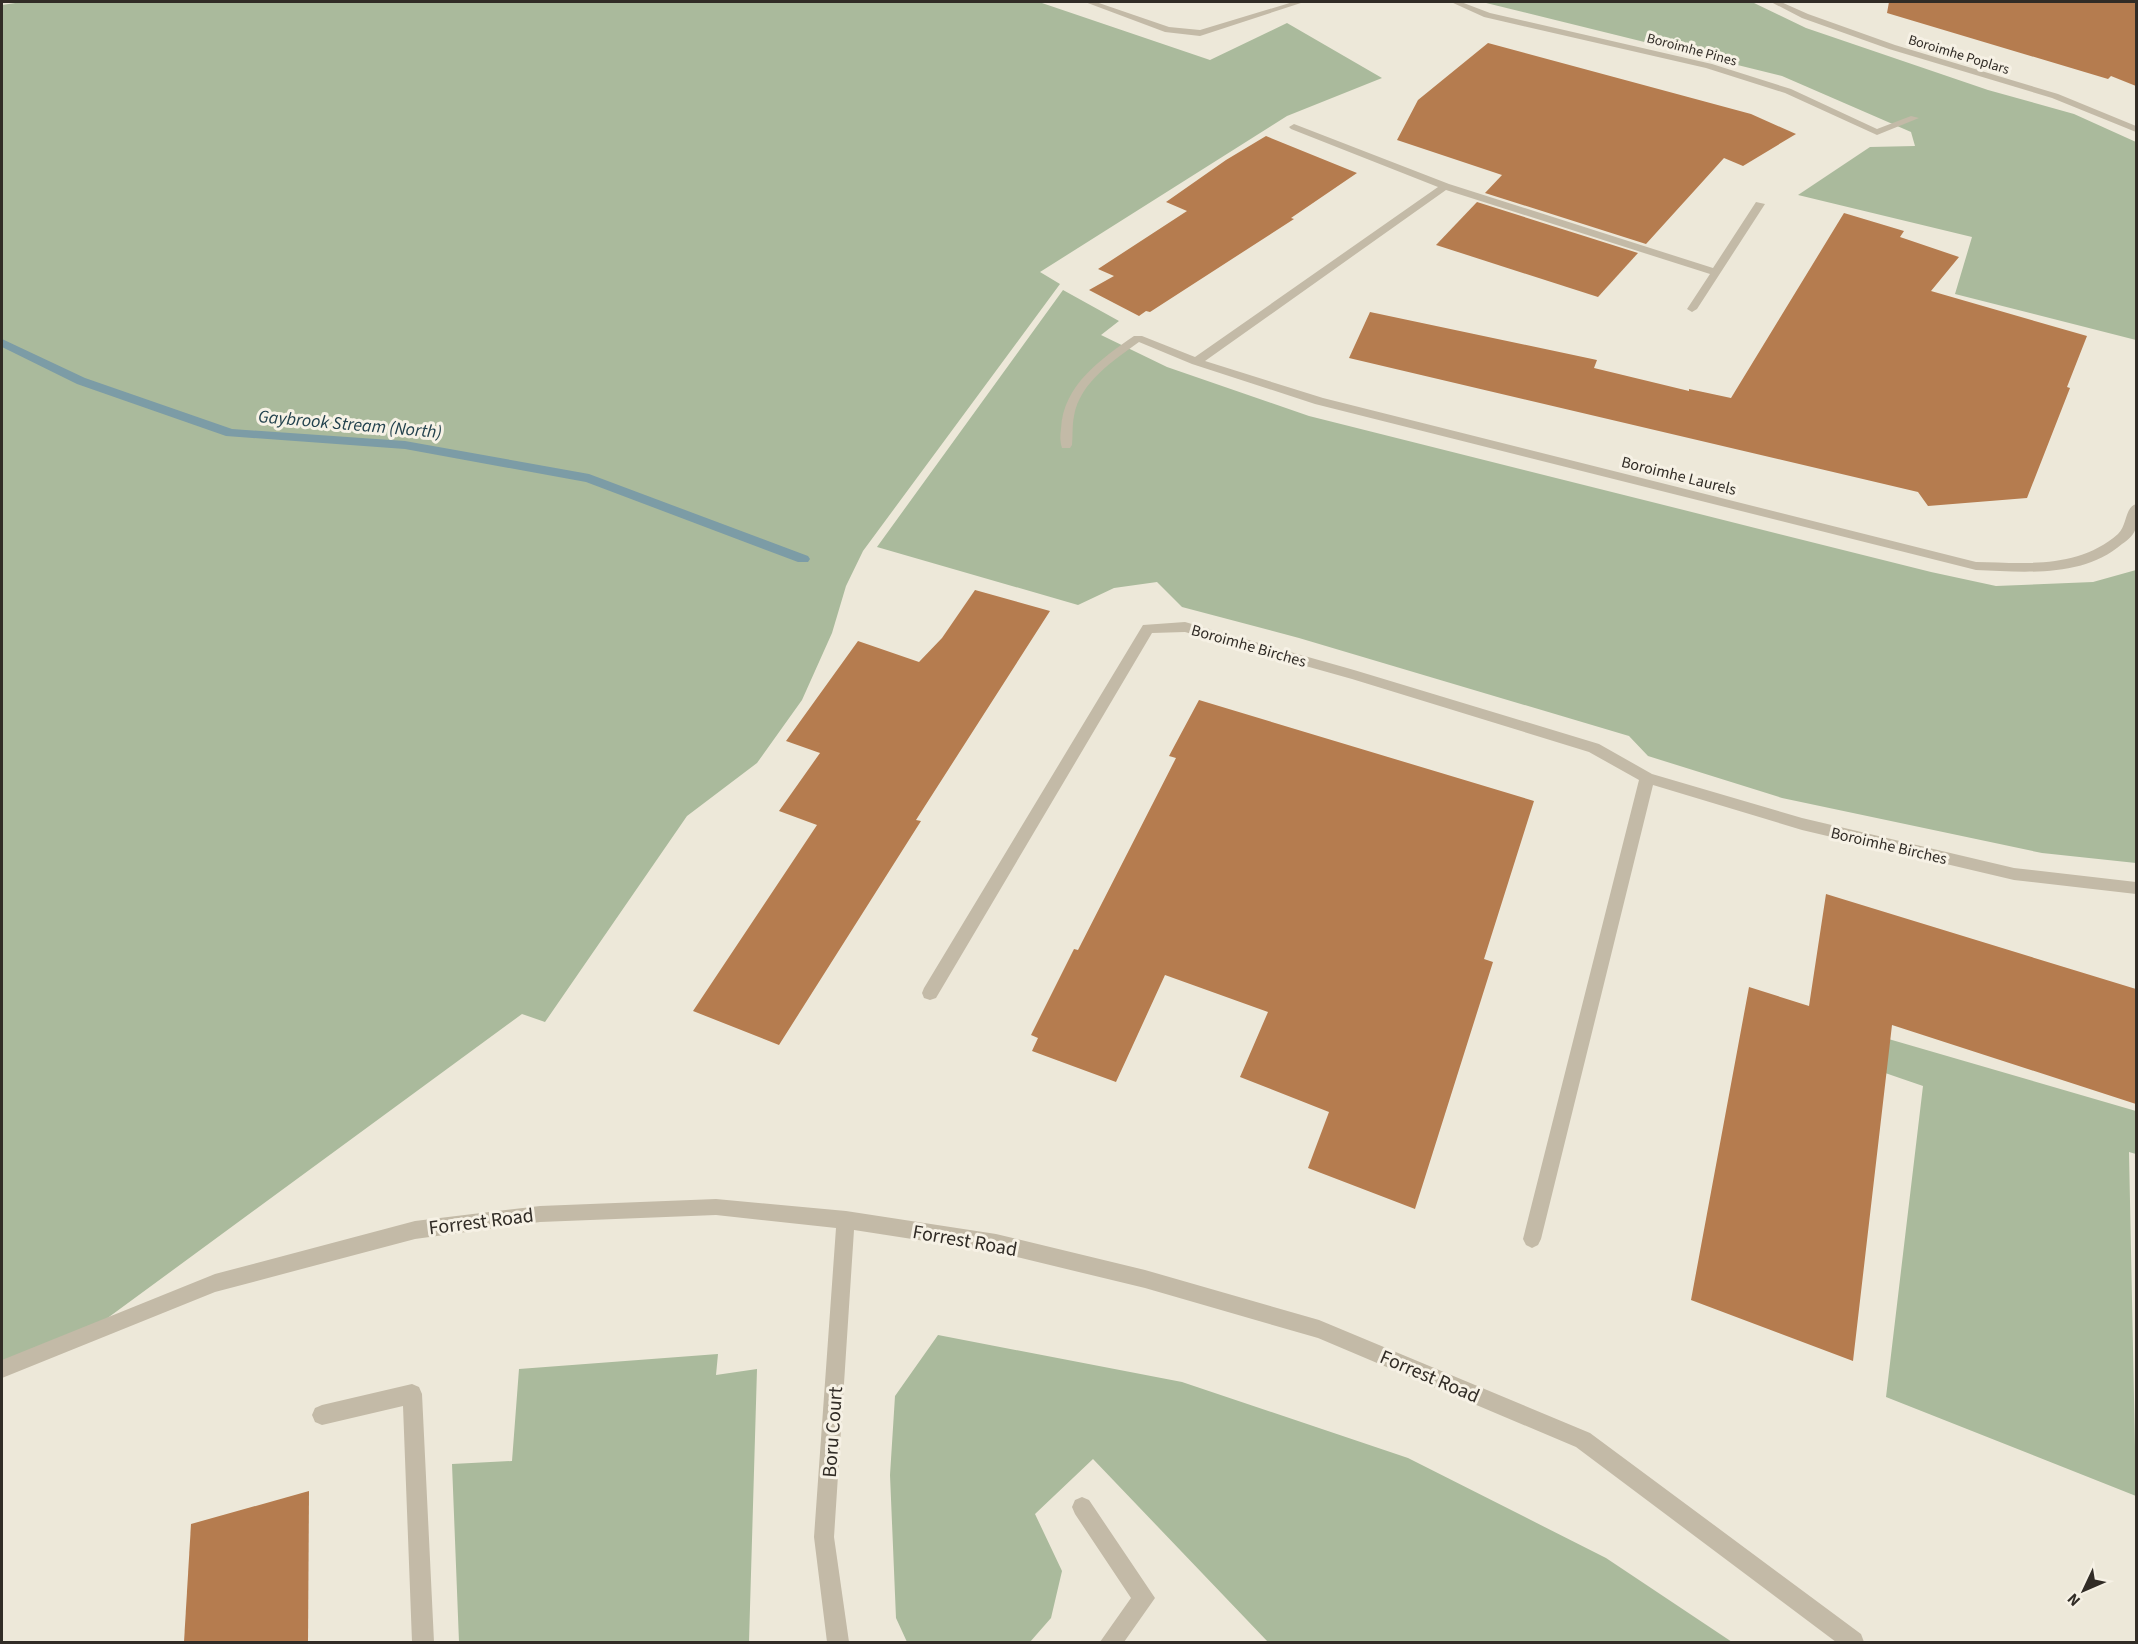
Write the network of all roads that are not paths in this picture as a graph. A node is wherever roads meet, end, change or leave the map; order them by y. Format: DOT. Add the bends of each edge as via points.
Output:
graph roads {
  1 [pos="1089,2"];
  2 [pos="1300,2"];
  3 [pos="1455,2"];
  4 [pos="1775,2"];
  5 [pos="1914,118"];
  6 [pos="1294,127"];
  7 [pos="2136,129"];
  8 [pos="1445,186"];
  9 [pos="1760,204"];
  10 [pos="1715,272"];
  11 [pos="1692,309"];
  12 [pos="1196,362"];
  13 [pos="1066,445"];
  14 [pos="2136,508"];
  15 [pos="1647,778"];
  16 [pos="2136,888"];
  17 [pos="930,993"];
  18 [pos="846,1220"];
  19 [pos="1532,1239"];
  20 [pos="2,1369"];
  21 [pos="322,1415"];
  22 [pos="1082,1506"];
  23 [pos="423,1642"];
  24 [pos="838,1642"];
  25 [pos="1111,1642"];
  26 [pos="1853,1642"];
  1 -- 2 [label="street" via="1168,30 1200,33"];
  3 -- 5 [label="street, Boroimhe Pines" via="1487,15 1709,66 1788,91 1877,132"];
  4 -- 7 [label="street, Boroimhe Poplars" via="1892,47 2055,96"];
  6 -- 8 [label="street"];
  8 -- 10 [label="street"];
  8 -- 12 [label="street"];
  9 -- 10 [label="street"];
  10 -- 11 [label="street"];
  12 -- 13 [label="street, Boroimhe Laurels" via="1138,338 1080,385 1068,413"];
  12 -- 14 [label="street, Boroimhe Laurels" via="1319,401 1976,566 2045,568 2092,558 2127,533"];
  15 -- 16 [label="street, Boroimhe Birches" via="1802,824 2014,874"];
  15 -- 17 [label="street, Boroimhe Birches" via="1594,748 1354,675 1185,627 1148,628"];
  15 -- 19 [label="street"];
  18 -- 20 [label="street, Forrest Road" via="716,1207 540,1214 415,1230 215,1283"];
  18 -- 24 [label="street, Boru Court" via="824,1538"];
  18 -- 26 [label="street, Forrest Road" via="996,1244 1145,1279 1319,1329 1561,1430 1583,1440"];
  21 -- 23 [label="street" via="412,1394"];
  22 -- 25 [label="street" via="1144,1598"];
}
